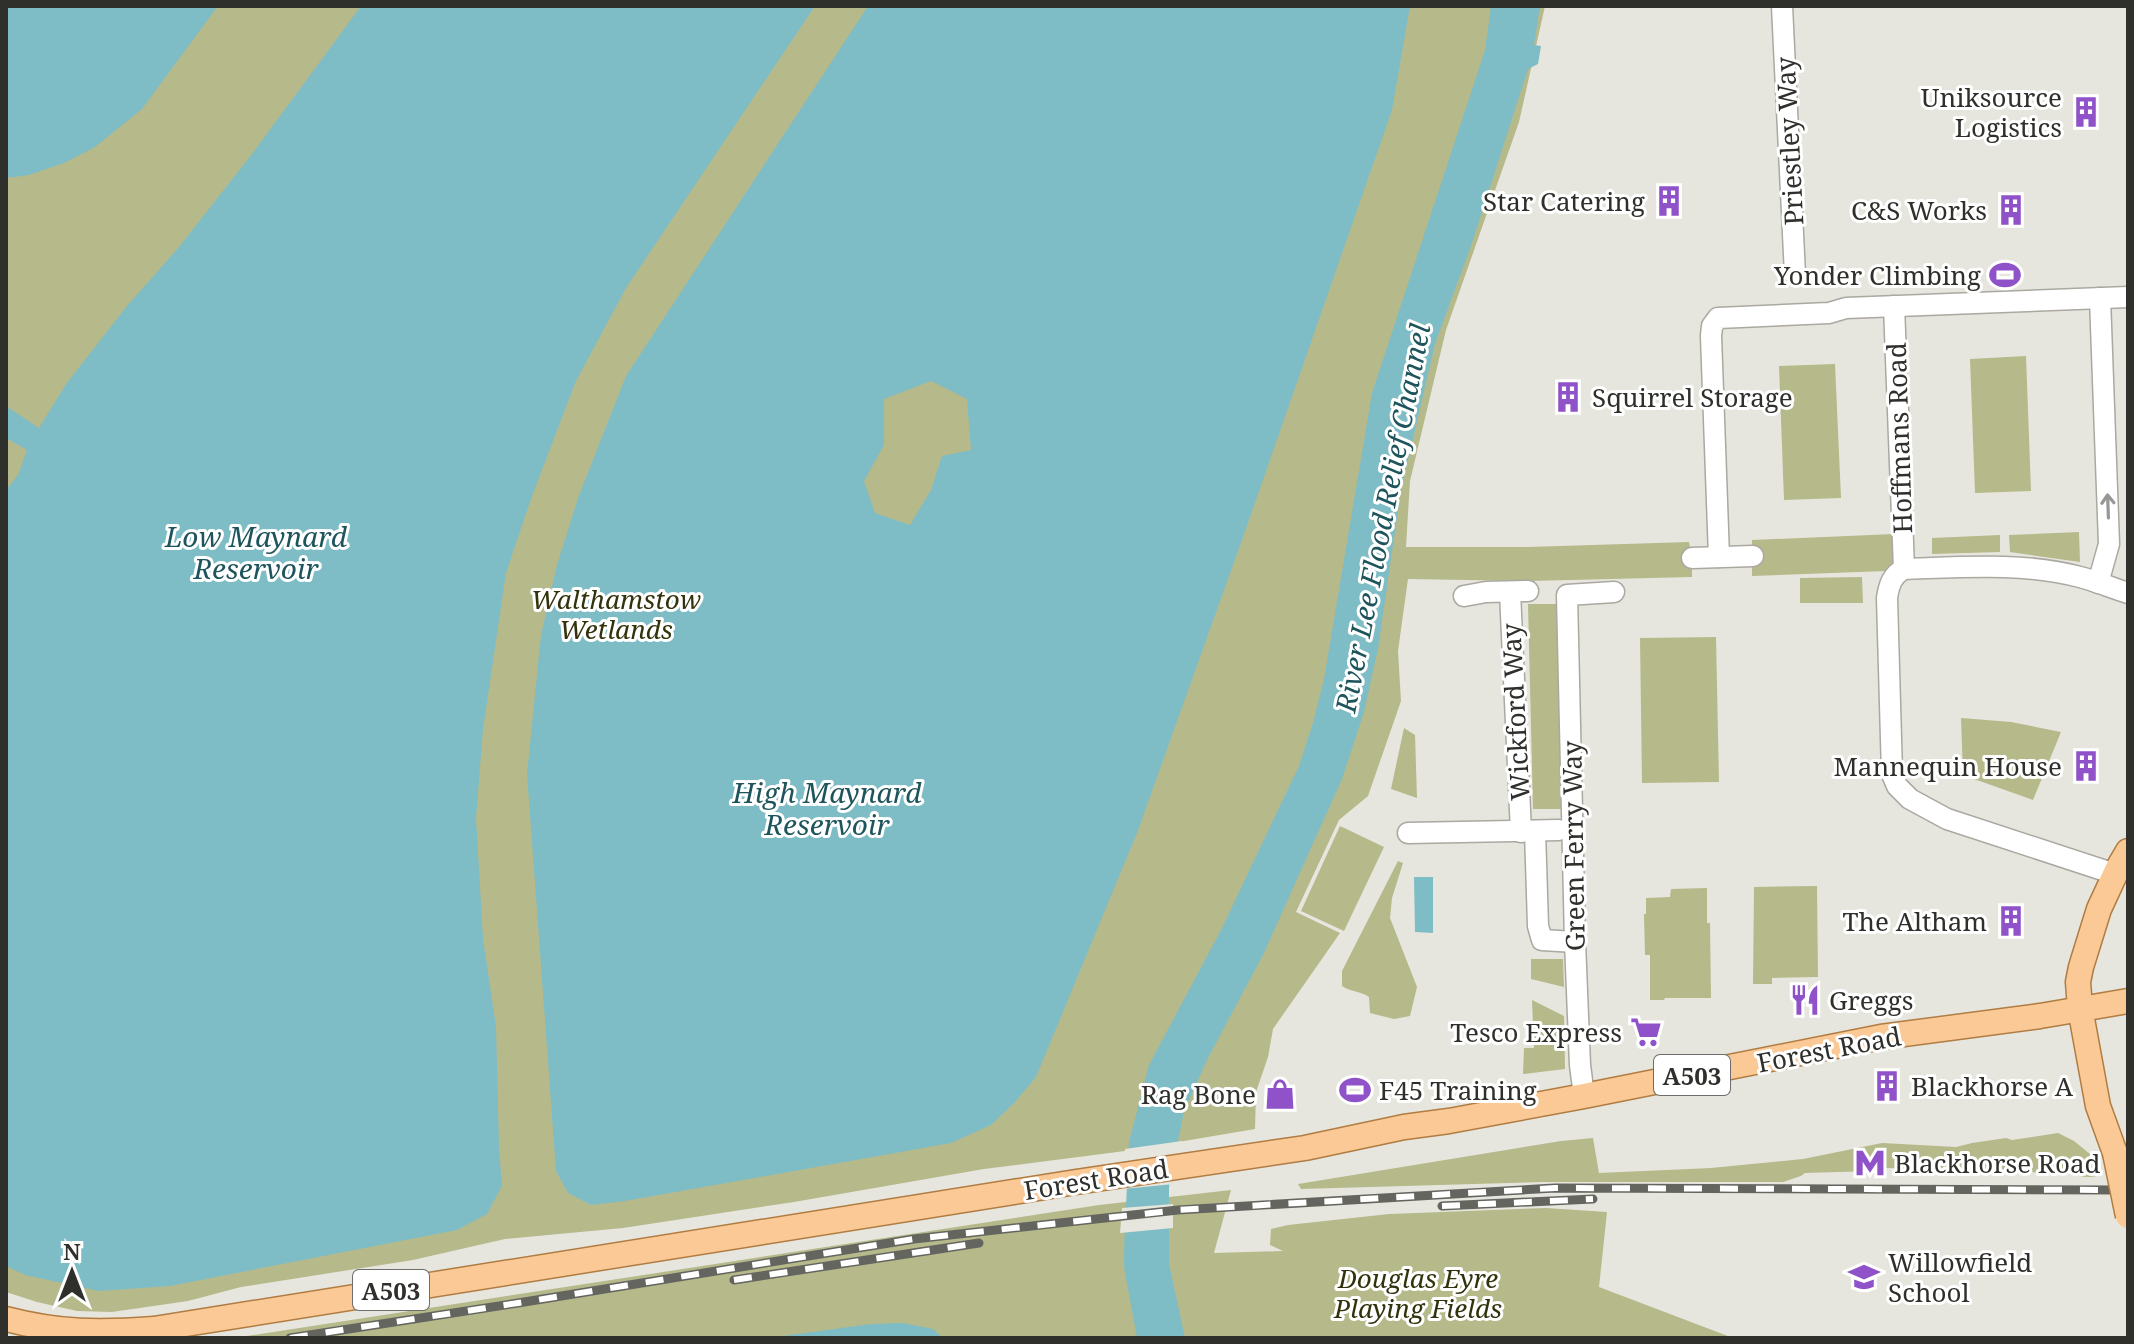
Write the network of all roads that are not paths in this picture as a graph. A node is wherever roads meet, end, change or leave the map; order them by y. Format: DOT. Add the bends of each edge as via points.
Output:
graph roads {
  1 [pos="1782,6"];
  2 [pos="1795,275"];
  3 [pos="2128,297"];
  4 [pos="2100,298"];
  5 [pos="1894,306"];
  6 [pos="1753,556"];
  7 [pos="1719,557"];
  8 [pos="1692,558"];
  9 [pos="1904,569"];
  10 [pos="2098,583"];
  11 [pos="1614,592"];
  12 [pos="2128,593"];
  13 [pos="1464,596"];
  14 [pos="1559,830"];
  15 [pos="1528,831"];
  16 [pos="1408,833"];
  17 [pos="2128,851"];
  18 [pos="2115,874"];
  19 [pos="1575,942"];
  20 [pos="2128,1001"];
  21 [pos="2080,1008"];
  22 [pos="1584,1096"];
  23 [pos="2128,1216"];
  24 [pos="6,1319"];
  1 -- 2 [label="street, Priestley Way"];
  3 -- 4 [label="street"];
  4 -- 5 [label="street"];
  10 -- 4 [label="street, one-way" via="2109,544"];
  5 -- 7 [label="street" via="1718,318 1712,326"];
  5 -- 9 [label="street, Hoffmans Road"];
  6 -- 7 [label="street"];
  7 -- 8 [label="street"];
  9 -- 10 [label="street" via="2005,567"];
  9 -- 18 [label="street" via="1889,585 1887,598 1892,774 1897,786 1947,819"];
  10 -- 12 [label="street"];
  11 -- 19 [label="street, Green Ferry Way" via="1567,595"];
  13 -- 15 [label="street, Wickford Way" via="1519,592"];
  14 -- 15 [label="street"];
  15 -- 16 [label="street"];
  15 -- 19 [label="street, Wickford Way" via="1542,940"];
  17 -- 18 [label="main road"];
  18 -- 21 [label="main road" via="2081,967"];
  19 -- 22 [label="street, Green Ferry Way"];
  20 -- 21 [label="main road, Forest Road / A503"];
  21 -- 22 [label="main road, Forest Road / A503" via="1881,1037"];
  21 -- 23 [label="main road, bridge" via="2098,1106 2115,1153"];
  22 -- 24 [label="main road, Forest Road / A503" via="1305,1148 154,1329 61,1331"];
}
